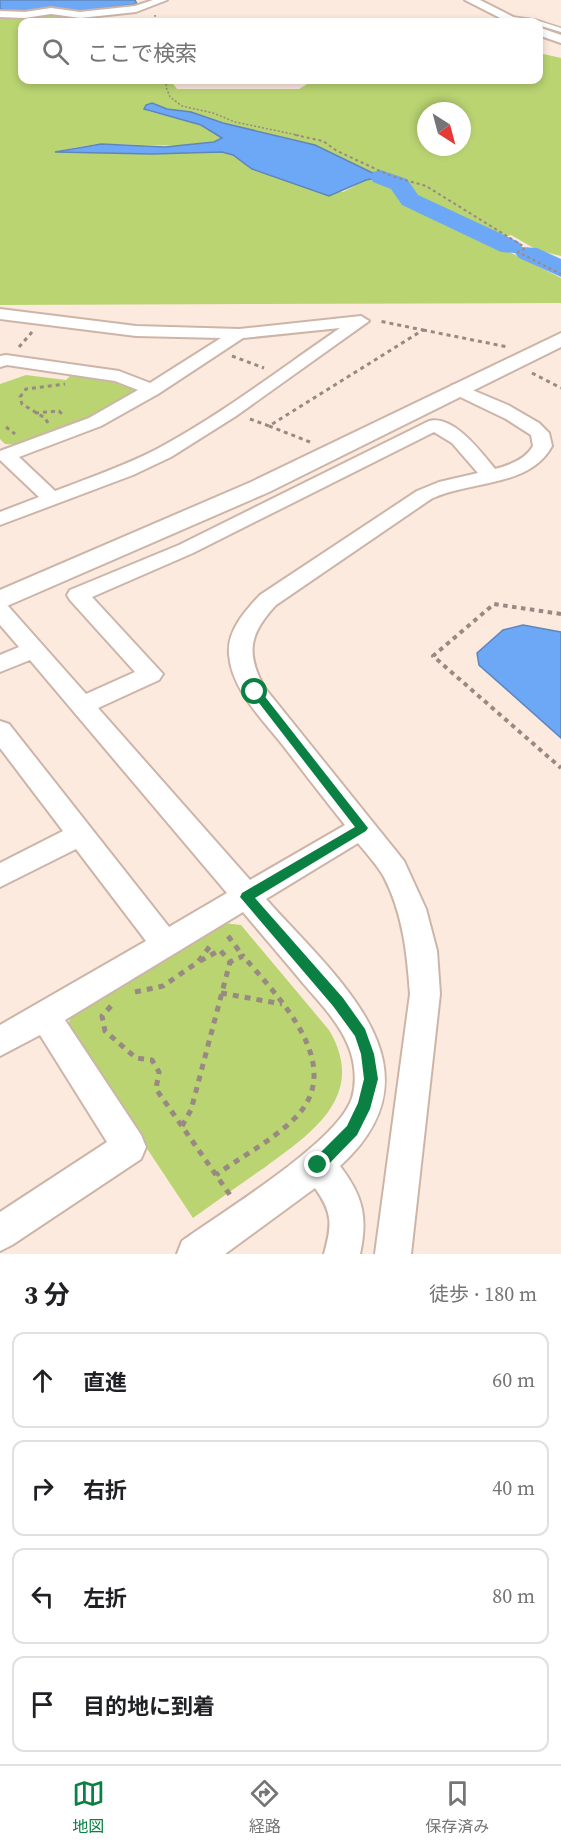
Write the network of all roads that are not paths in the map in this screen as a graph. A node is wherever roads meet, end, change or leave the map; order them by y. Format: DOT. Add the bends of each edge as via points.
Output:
graph roads {
  1 [pos="162,0"];
  2 [pos="471,0"];
  3 [pos="0,14"];
  4 [pos="508,18"];
  5 [pos="543,25"];
  6 [pos="561,30"];
  7 [pos="543,33"];
  8 [pos="561,39"];
  9 [pos="0,314"];
  10 [pos="239,334"];
  11 [pos="539,350"];
  12 [pos="3,361"];
  13 [pos="458,389"];
  14 [pos="152,390"];
  15 [pos="3,452"];
  16 [pos="490,477"];
  17 [pos="52,499"];
  18 [pos="0,519"];
  19 [pos="0,600"];
  20 [pos="0,611"];
  21 [pos="33,650"];
  22 [pos="0,664"];
  23 [pos="82,706"];
  24 [pos="0,730"];
  25 [pos="362,828"];
  26 [pos="81,834"];
  27 [pos="0,876"];
  28 [pos="247,897"];
  29 [pos="165,944"];
  30 [pos="45,1016"];
  31 [pos="0,1042"];
  32 [pos="318,1165"];
  33 [pos="0,1233"];
  34 [pos="195,1254"];
  35 [pos="342,1254"];
  36 [pos="393,1254"];
  1 -- 3 [label="street" via="136,9 80,15 51,11"];
  2 -- 4 [label="street"];
  5 -- 6 [label="lane"];
  7 -- 8 [label="street"];
  9 -- 10 [label="street" via="136,331"];
  10 -- 14 [label="street"];
  10 -- 17 [label="street" via="361,321 164,453"];
  11 -- 13 [label="street"];
  12 -- 14 [label="street" via="120,376"];
  13 -- 16 [label="street" via="529,426 545,442 542,458 532,465"];
  13 -- 19 [label="street" via="153,535"];
  14 -- 15 [label="street" via="94,422"];
  15 -- 17 [label="street"];
  16 -- 23 [label="street" via="459,438 435,425 186,549 78,595 151,674"];
  16 -- 25 [label="street" via="447,485 424,495 268,600 250,618 242,637 240,657 255,692"];
  17 -- 18 [label="street"];
  20 -- 21 [label="street"];
  21 -- 22 [label="street"];
  21 -- 23 [label="street"];
  23 -- 28 [label="street"];
  24 -- 26 [label="street"];
  25 -- 28 [label="street"];
  25 -- 36 [label="street" via="394,869 412,909 422,951 425,994"];
  26 -- 27 [label="street"];
  26 -- 29 [label="street"];
  28 -- 29 [label="street"];
  28 -- 32 [label="street" via="338,1002 360,1033 368,1054 371,1079 365,1104 352,1131"];
  29 -- 30 [label="street"];
  30 -- 31 [label="street"];
  30 -- 33 [label="street" via="129,1147"];
  32 -- 34 [label="street"];
  32 -- 35 [label="street" via="342,1196 349,1218"];
}
